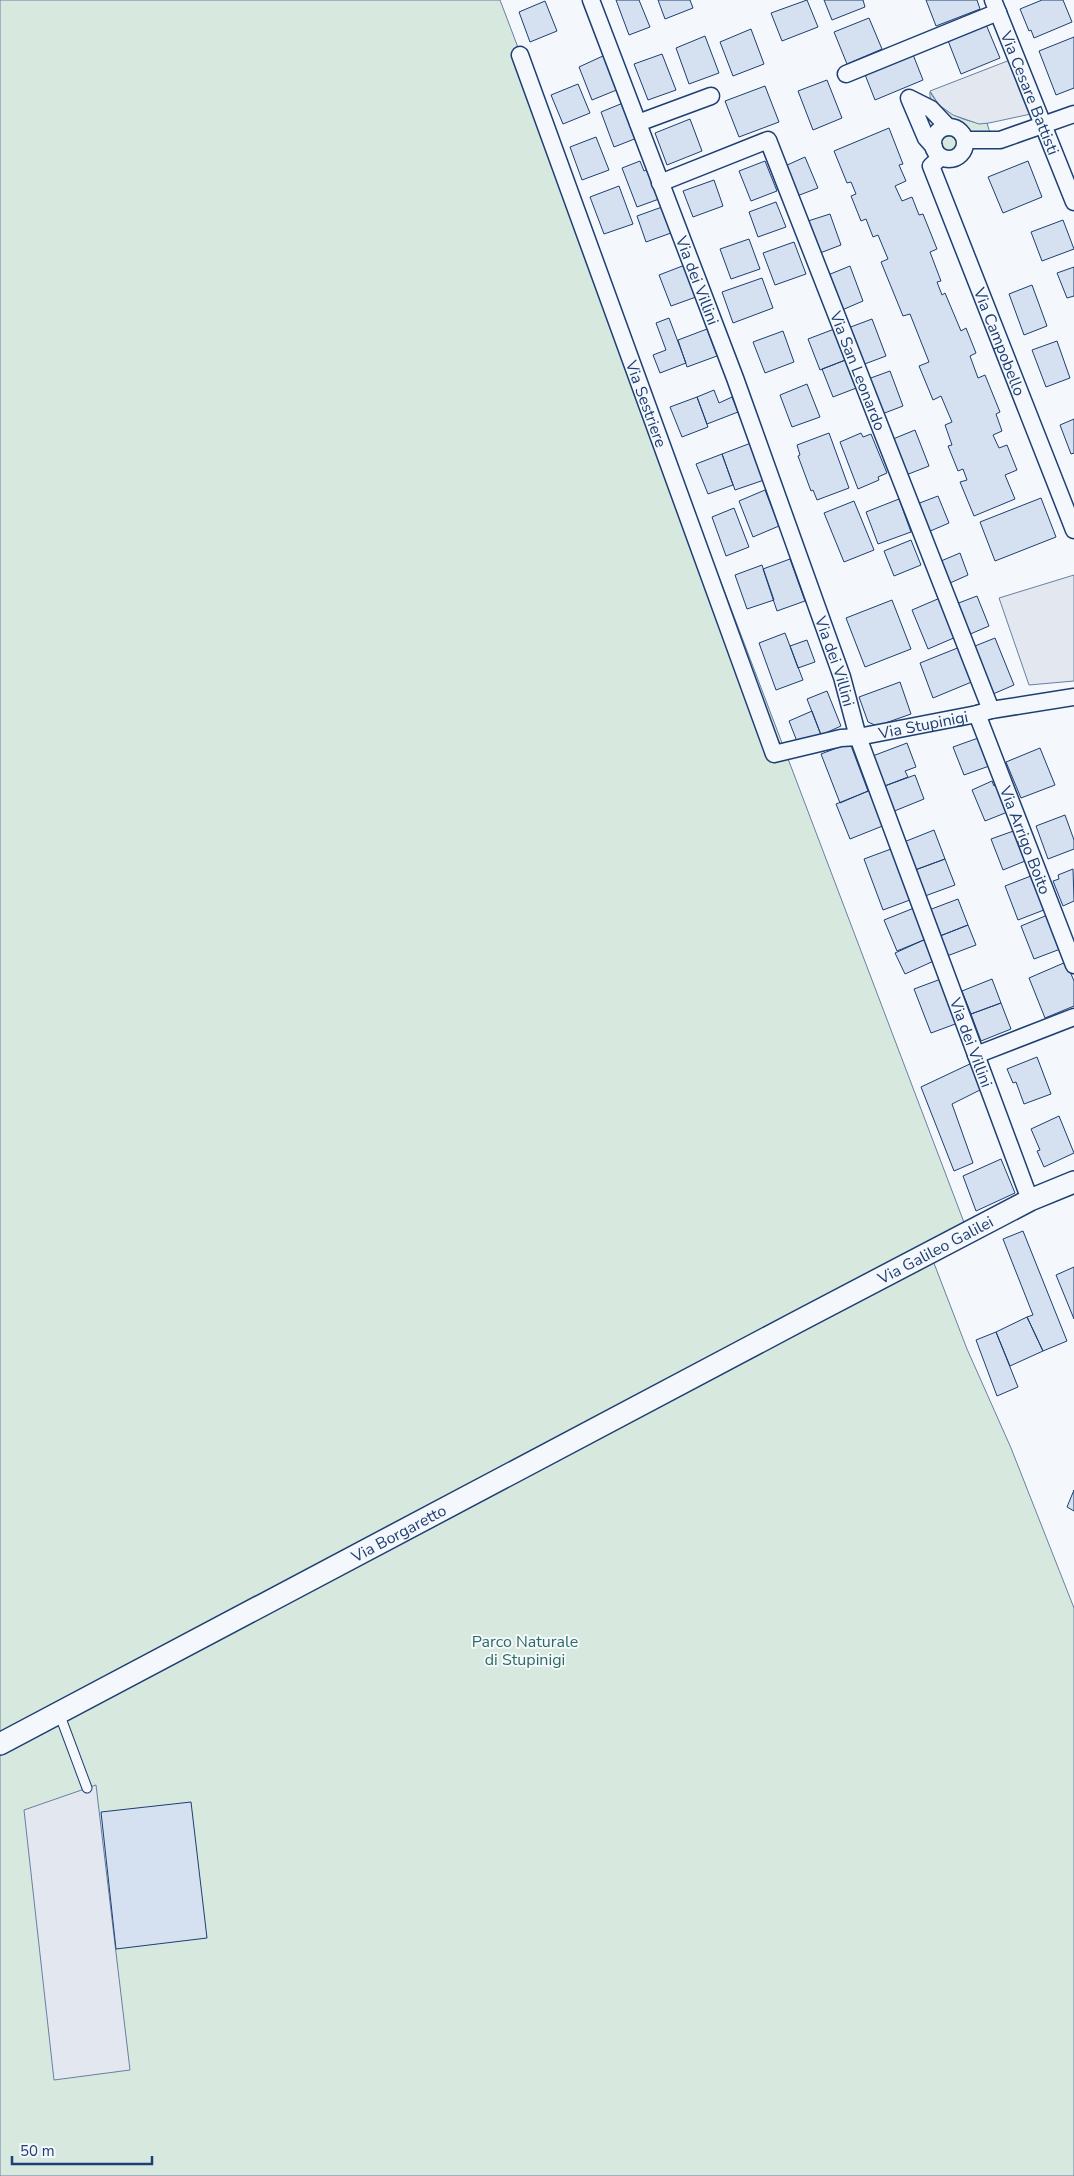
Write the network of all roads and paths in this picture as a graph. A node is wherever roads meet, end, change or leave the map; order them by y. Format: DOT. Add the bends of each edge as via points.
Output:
graph roads {
  1 [pos="591,0"];
  2 [pos="996,6"];
  3 [pos="520,55"];
  4 [pos="846,74"];
  5 [pos="711,96"];
  6 [pos="1074,114"];
  7 [pos="638,123"];
  8 [pos="1043,126"];
  9 [pos="948,127"];
  10 [pos="965,140"];
  11 [pos="1000,140"];
  12 [pos="938,152"];
  13 [pos="958,156"];
  14 [pos="660,183"];
  15 [pos="1074,202"];
  16 [pos="1074,530"];
  17 [pos="1074,697"];
  18 [pos="984,712"];
  19 [pos="858,737"];
  20 [pos="774,754"];
  21 [pos="1074,965"];
  22 [pos="1074,1018"];
  23 [pos="976,1055"];
  24 [pos="1074,1182"];
  25 [pos="1030,1200"];
  26 [pos="797,1322"];
  27 [pos="59,1712"];
  28 [pos="0,1744"];
  29 [pos="87,1788"];
  1 -- 7 [label="street, Via dei Villini"];
  2 -- 4 [label="street, Via Cesare Battisti"];
  2 -- 8 [label="street, Via Cesare Battisti"];
  3 -- 20 [label="street, Via Sestriere"];
  5 -- 7 [label="street"];
  6 -- 8 [label="street"];
  7 -- 14 [label="street, Via dei Villini"];
  8 -- 11 [label="street"];
  8 -- 15 [label="street, Via Cesare Battisti"];
  9 -- 10 [label="street" via="957,129"];
  9 -- 12 [label="street, Via Campobello" via="938,132 934,141"];
  9 -- 12 [label="street" via="931,109 909,98 926,138"];
  10 -- 11 [label="street"];
  10 -- 13 [label="street"];
  11 -- 13 [label="street"];
  12 -- 13 [label="street" via="951,159"];
  12 -- 16 [label="street, Via Campobello" via="931,166"];
  14 -- 18 [label="street, Via San Leonardo" via="768,140"];
  14 -- 19 [label="street, Via dei Villini" via="735,378 842,677"];
  17 -- 18 [label="street, Via Stupinigi"];
  18 -- 19 [label="street, Via Stupinigi"];
  18 -- 21 [label="street, Via Arrigo Boito"];
  19 -- 20 [label="street, Via Stupinigi" via="840,738"];
  19 -- 23 [label="street, Via dei Villini"];
  22 -- 23 [label="street"];
  23 -- 25 [label="street, Via dei Villini"];
  24 -- 25 [label="street, Via Galileo Galilei"];
  25 -- 26 [label="street, Via Galileo Galilei"];
  26 -- 27 [label="street, Via Borgaretto"];
  27 -- 28 [label="street, Via Borgaretto"];
  27 -- 29 [label="lane"];
}
